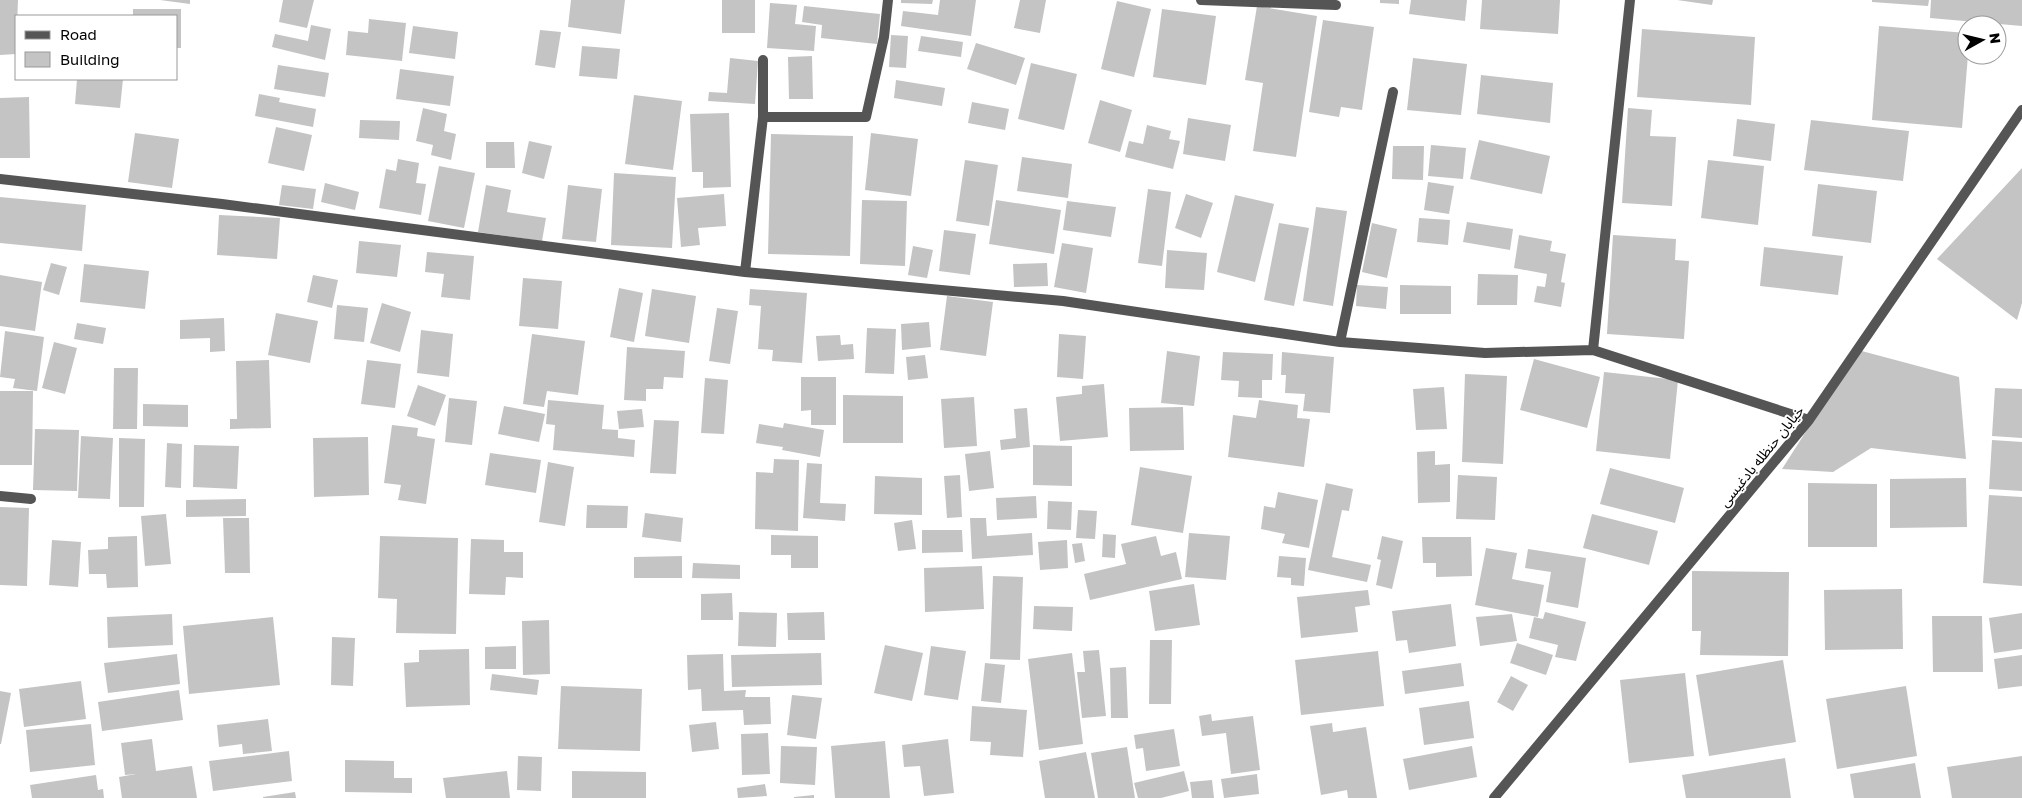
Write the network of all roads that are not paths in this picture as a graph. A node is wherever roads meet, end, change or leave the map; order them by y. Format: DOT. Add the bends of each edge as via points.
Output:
graph roads {
  1 [pos="888,0"];
  2 [pos="1202,0"];
  3 [pos="1630,0"];
  4 [pos="1232,1"];
  5 [pos="1336,4"];
  6 [pos="763,60"];
  7 [pos="1393,92"];
  8 [pos="2022,110"];
  9 [pos="763,117"];
  10 [pos="0,179"];
  11 [pos="745,272"];
  12 [pos="1340,342"];
  13 [pos="1593,350"];
  14 [pos="1809,420"];
  15 [pos="0,496"];
  16 [pos="31,499"];
  17 [pos="1494,798"];
  1 -- 9 [label="street" via="884,37 866,117"];
  2 -- 4 [label="street"];
  3 -- 13 [label="street"];
  4 -- 5 [label="street"];
  6 -- 9 [label="street"];
  7 -- 12 [label="street"];
  8 -- 14 [label="street, خیابان حنظله بادغیسی"];
  9 -- 11 [label="street"];
  10 -- 11 [label="street" via="222,204"];
  11 -- 12 [label="street" via="1063,302"];
  12 -- 13 [label="street" via="1485,353"];
  13 -- 14 [label="street"];
  14 -- 17 [label="street, خیابان حنظله بادغیسی"];
  15 -- 16 [label="street"];
}
